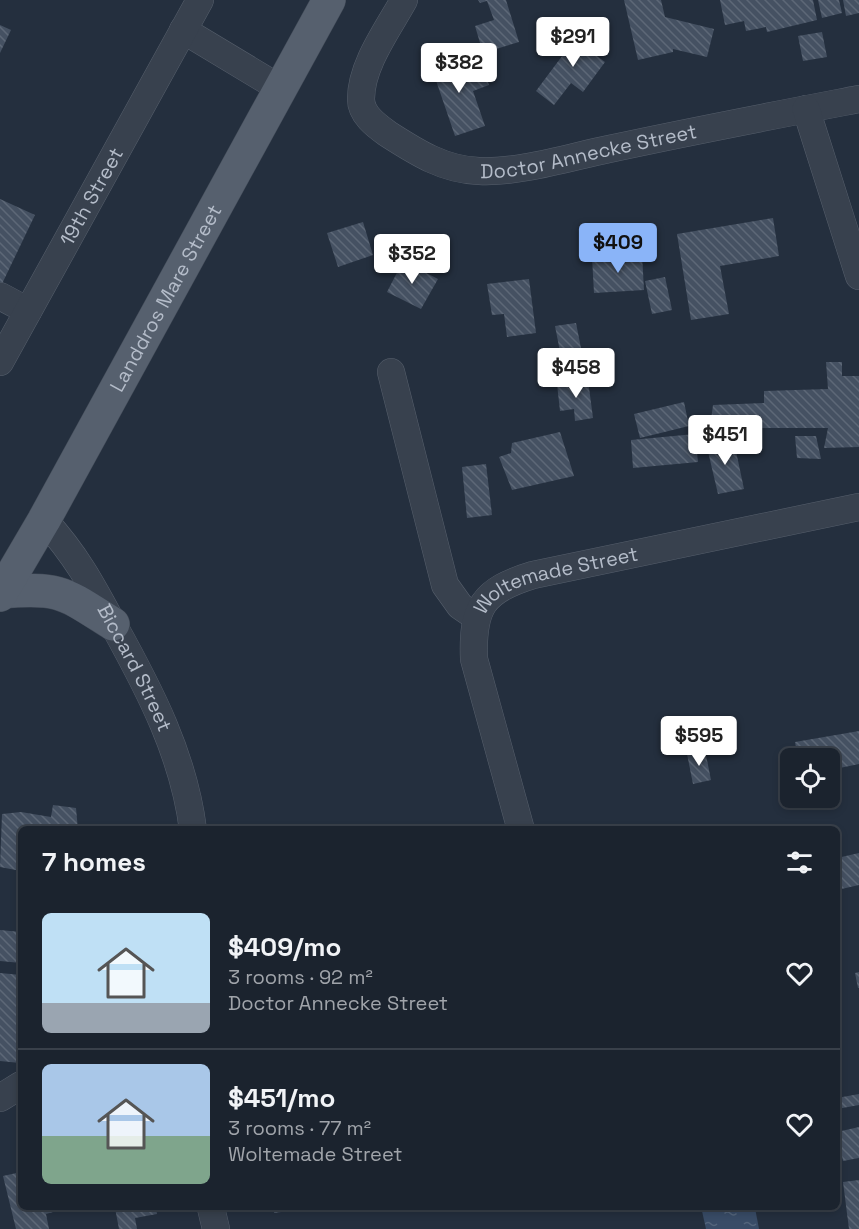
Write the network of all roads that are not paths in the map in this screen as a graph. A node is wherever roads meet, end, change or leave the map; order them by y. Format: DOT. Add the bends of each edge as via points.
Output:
graph roads {
  1 [pos="200,0"];
  2 [pos="329,0"];
  3 [pos="404,0"];
  4 [pos="183,30"];
  5 [pos="281,89"];
  6 [pos="859,99"];
  7 [pos="806,109"];
  8 [pos="859,276"];
  9 [pos="0,296"];
  10 [pos="28,311"];
  11 [pos="0,362"];
  12 [pos="391,372"];
  13 [pos="859,507"];
  14 [pos="44,520"];
  15 [pos="1,594"];
  16 [pos="476,617"];
  17 [pos="113,624"];
  18 [pos="192,826"];
  19 [pos="520,826"];
  20 [pos="211,1210"];
  21 [pos="216,1229"];
  1 -- 4 [label="street, 19th Street"];
  2 -- 5 [label="main road, Landdros Mare Street"];
  3 -- 7 [label="street, Doctor Annecke Street" via="376,51 364,80 361,101 367,117 384,131 420,155 449,166 480,171 541,163"];
  4 -- 5 [label="street"];
  4 -- 10 [label="street, 19th Street"];
  5 -- 14 [label="main road, Landdros Mare Street"];
  6 -- 7 [label="street, Doctor Annecke Street"];
  7 -- 8 [label="street"];
  9 -- 10 [label="street"];
  10 -- 11 [label="street, 19th Street"];
  12 -- 16 [label="street" via="445,585 460,606"];
  13 -- 16 [label="street, Woltemade Street" via="533,575 508,583 483,603"];
  14 -- 15 [label="main road, Landdros Mare Street"];
  14 -- 17 [label="street, Biccard Street" via="70,549"];
  15 -- 17 [label="main road" via="36,589 65,594"];
  16 -- 19 [label="street, Woltemade Street" via="474,658"];
  17 -- 18 [label="street, Biccard Street" via="148,688 169,738 184,777"];
  20 -- 21 [label="street"];
}
